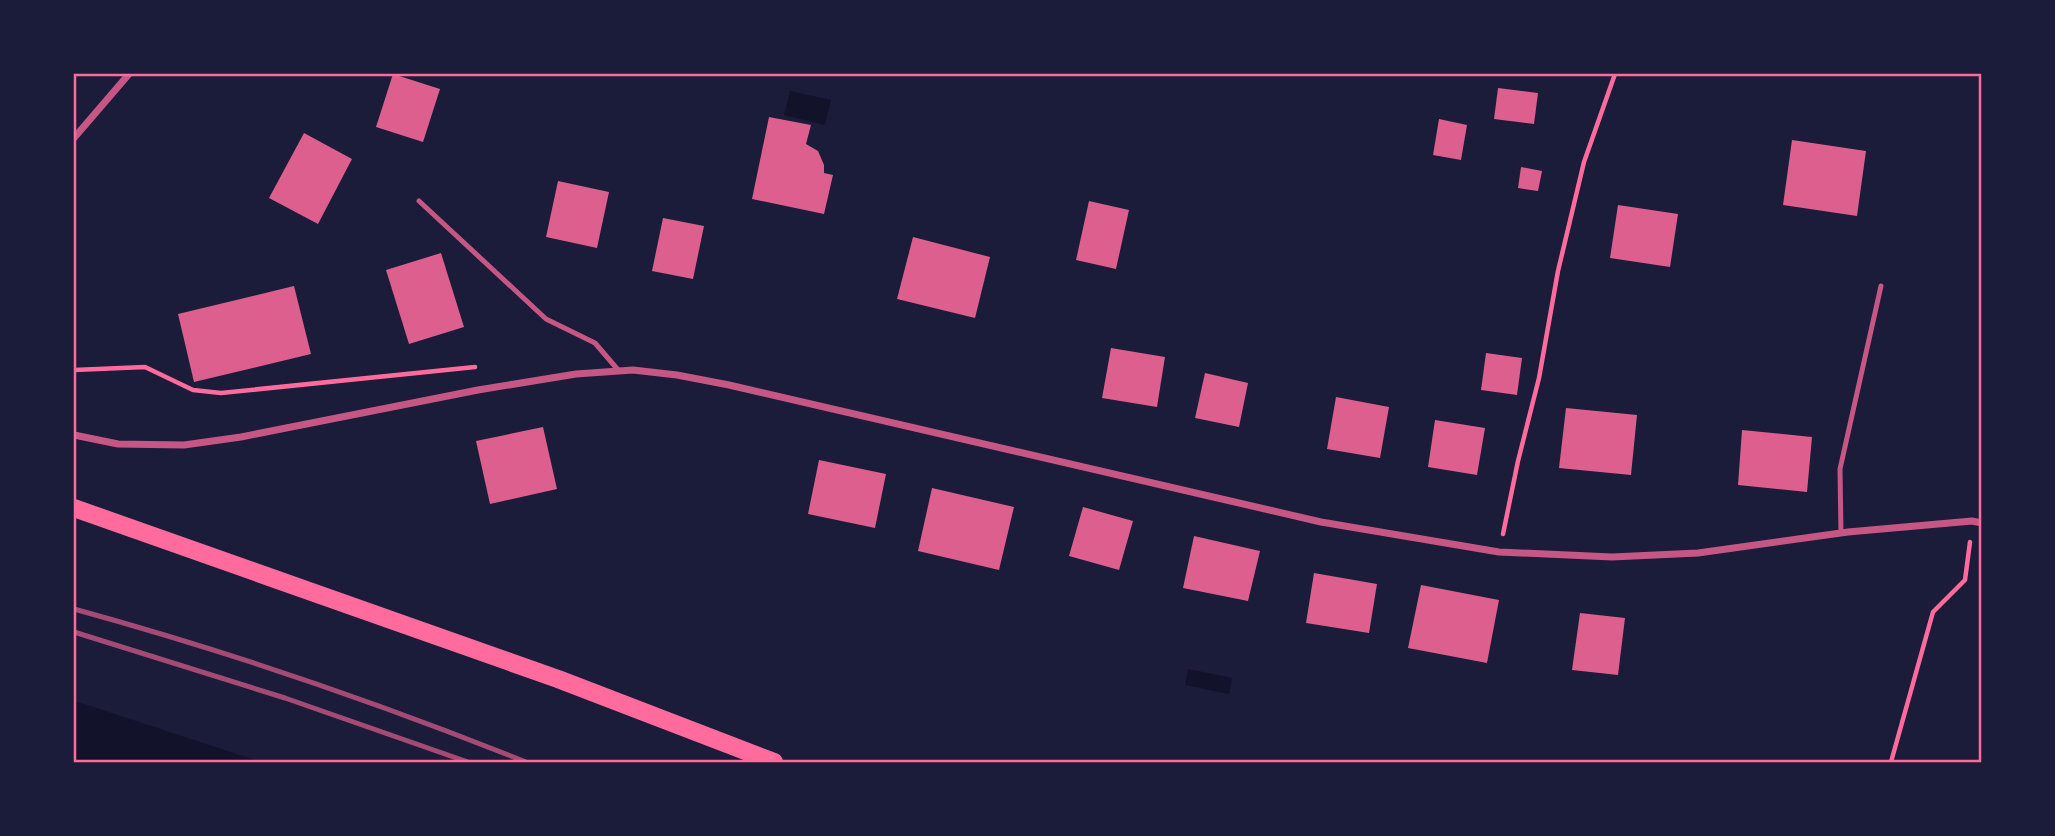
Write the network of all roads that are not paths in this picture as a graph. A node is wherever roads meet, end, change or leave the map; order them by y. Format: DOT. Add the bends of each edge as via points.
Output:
graph roads {
  1 [pos="129,74"];
  2 [pos="74,138"];
  3 [pos="419,201"];
  4 [pos="1881,286"];
  5 [pos="619,371"];
  6 [pos="74,435"];
  7 [pos="74,508"];
  8 [pos="1982,523"];
  9 [pos="1844,533"];
  10 [pos="774,762"];
  1 -- 2 [label="street"];
  3 -- 5 [label="lane" via="547,319 595,343"];
  4 -- 9 [label="lane" via="1840,468"];
  5 -- 6 [label="street" via="503,386 184,445 118,444"];
  5 -- 9 [label="street" via="677,374 1321,522 1499,552 1612,557 1686,553"];
  7 -- 10 [label="main road" via="558,679"];
  8 -- 9 [label="street"];
}
